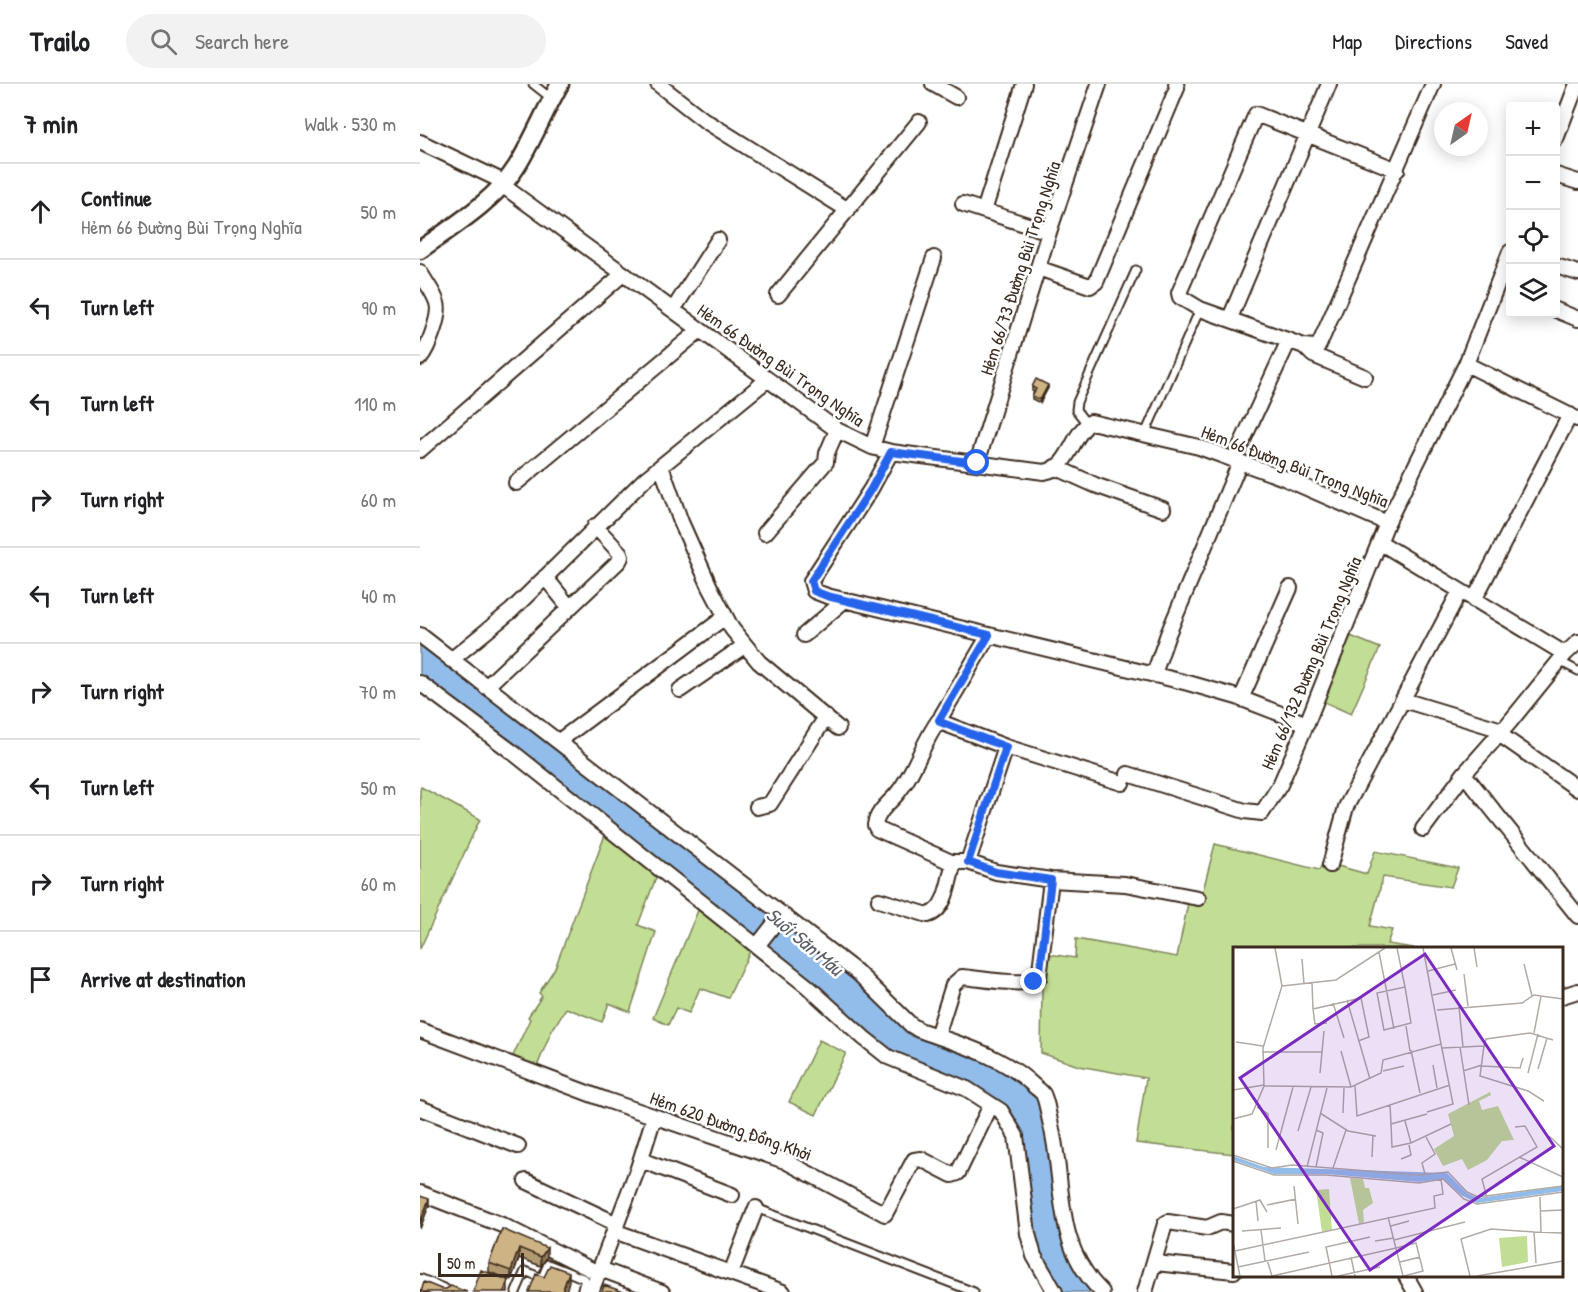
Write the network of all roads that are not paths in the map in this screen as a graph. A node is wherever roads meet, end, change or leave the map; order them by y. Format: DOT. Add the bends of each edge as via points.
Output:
graph roads {
  1 [pos="533,84"];
  2 [pos="658,84"];
  3 [pos="933,84"];
  4 [pos="1024,84"];
  5 [pos="1099,84"];
  6 [pos="1176,84"];
  7 [pos="1329,84"];
  8 [pos="1432,84"];
  9 [pos="1577,84"];
  10 [pos="556,91"];
  11 [pos="956,97"];
  12 [pos="919,122"];
  13 [pos="1560,129"];
  14 [pos="1308,134"];
  15 [pos="420,142"];
  16 [pos="1396,170"];
  17 [pos="1560,176"];
  18 [pos="1578,182"];
  19 [pos="503,184"];
  20 [pos="963,204"];
  21 [pos="848,210"];
  22 [pos="984,211"];
  23 [pos="1050,232"];
  24 [pos="718,240"];
  25 [pos="420,250"];
  26 [pos="934,258"];
  27 [pos="1506,263"];
  28 [pos="1560,267"];
  29 [pos="1038,268"];
  30 [pos="1136,270"];
  31 [pos="420,272"];
  32 [pos="1578,273"];
  33 [pos="623,274"];
  34 [pos="1497,287"];
  35 [pos="1506,290"];
  36 [pos="778,295"];
  37 [pos="1200,309"];
  38 [pos="673,310"];
  39 [pos="1560,312"];
  40 [pos="1230,318"];
  41 [pos="1578,319"];
  42 [pos="700,330"];
  43 [pos="1289,340"];
  44 [pos="1304,346"];
  45 [pos="420,358"];
  46 [pos="1466,364"];
  47 [pos="1365,377"];
  48 [pos="767,380"];
  49 [pos="1574,417"];
  50 [pos="1087,424"];
  51 [pos="837,430"];
  52 [pos="1145,434"];
  53 [pos="872,447"];
  54 [pos="420,450"];
  55 [pos="891,452"];
  56 [pos="1237,461"];
  57 [pos="977,463"];
  58 [pos="661,466"];
  59 [pos="1055,467"];
  60 [pos="516,483"];
  61 [pos="1163,509"];
  62 [pos="1388,524"];
  63 [pos="596,526"];
  64 [pos="765,533"];
  65 [pos="1381,543"];
  66 [pos="544,577"];
  67 [pos="1290,588"];
  68 [pos="1460,591"];
  69 [pos="845,600"];
  70 [pos="1474,600"];
  71 [pos="570,608"];
  72 [pos="725,617"];
  73 [pos="420,635"];
  74 [pos="804,635"];
  75 [pos="989,635"];
  76 [pos="1578,642"];
  77 [pos="744,646"];
  78 [pos="1562,658"];
  79 [pos="451,660"];
  80 [pos="1578,671"];
  81 [pos="1154,674"];
  82 [pos="420,683"];
  83 [pos="486,687"];
  84 [pos="680,690"];
  85 [pos="1241,699"];
  86 [pos="1402,700"];
  87 [pos="826,717"];
  88 [pos="939,720"];
  89 [pos="1307,724"];
  90 [pos="838,728"];
  91 [pos="1501,732"];
  92 [pos="559,741"];
  93 [pos="1006,747"];
  94 [pos="1464,774"];
  95 [pos="1578,789"];
  96 [pos="758,807"];
  97 [pos="1422,829"];
  98 [pos="961,862"];
  99 [pos="1330,865"];
  100 [pos="1051,880"];
  101 [pos="1198,898"];
  102 [pos="879,900"];
  103 [pos="782,914"];
  104 [pos="1578,916"];
  105 [pos="757,946"];
  106 [pos="1578,991"];
  107 [pos="1563,996"];
  108 [pos="420,1030"];
  109 [pos="937,1036"];
  110 [pos="991,1105"];
  111 [pos="420,1108"];
  112 [pos="654,1117"];
  113 [pos="518,1146"];
  114 [pos="641,1160"];
  115 [pos="526,1181"];
  116 [pos="420,1193"];
  117 [pos="732,1195"];
  118 [pos="756,1208"];
  119 [pos="1233,1224"];
  120 [pos="615,1227"];
  121 [pos="1155,1263"];
  122 [pos="599,1271"];
  123 [pos="1233,1271"];
  124 [pos="731,1273"];
  125 [pos="1407,1277"];
  126 [pos="420,1282"];
  127 [pos="509,1286"];
  128 [pos="517,1291"];
  129 [pos="444,1292"];
  130 [pos="580,1292"];
  131 [pos="591,1292"];
  132 [pos="662,1292"];
  133 [pos="783,1292"];
  134 [pos="974,1292"];
  135 [pos="1055,1292"];
  136 [pos="1102,1292"];
  137 [pos="1145,1292"];
  138 [pos="1415,1292"];
  1 -- 10 [label="lane"];
  2 -- 21 [label="street" via="704,120"];
  3 -- 11 [label="street"];
  4 -- 22 [label="street"];
  5 -- 23 [label="street, Hẻm 66/73 Đường Bùi Trọng Nghĩa"];
  6 -- 29 [label="street" via="1096,282 1090,286"];
  7 -- 14 [label="street"];
  8 -- 16 [label="street"];
  9 -- 13 [label="street"];
  10 -- 19 [label="street"];
  12 -- 21 [label="street"];
  14 -- 16 [label="street"];
  14 -- 37 [label="street" via="1259,114 1255,116 1179,293"];
  14 -- 40 [label="street"];
  15 -- 19 [label="street, Hẻm 66 Đường Bùi Trọng Nghĩa"];
  16 -- 44 [label="street" via="1319,345"];
  17 -- 18 [label="street"];
  19 -- 25 [label="street"];
  19 -- 33 [label="street, Hẻm 66 Đường Bùi Trọng Nghĩa"];
  20 -- 22 [label="street"];
  21 -- 36 [label="street"];
  22 -- 23 [label="street"];
  23 -- 29 [label="street, Hẻm 66/73 Đường Bùi Trọng Nghĩa"];
  24 -- 38 [label="street"];
  26 -- 53 [label="street"];
  27 -- 34 [label="street, Hẻm 66 Đường Bùi Trọng Nghĩa"];
  28 -- 32 [label="street"];
  29 -- 57 [label="street, Hẻm 66/73 Đường Bùi Trọng Nghĩa"];
  30 -- 50 [label="lane" via="1077,402 1076,410"];
  31 -- 45 [label="street" via="438,312"];
  33 -- 38 [label="street, Hẻm 66 Đường Bùi Trọng Nghĩa"];
  33 -- 54 [label="street"];
  34 -- 35 [label="street"];
  34 -- 46 [label="street, Hẻm 66 Đường Bùi Trọng Nghĩa"];
  37 -- 40 [label="street"];
  37 -- 52 [label="lane"];
  38 -- 42 [label="street, Hẻm 66 Đường Bùi Trọng Nghĩa"];
  39 -- 41 [label="street"];
  40 -- 43 [label="street"];
  42 -- 48 [label="street, Hẻm 66 Đường Bùi Trọng Nghĩa"];
  42 -- 60 [label="street"];
  43 -- 44 [label="street"];
  43 -- 56 [label="street"];
  44 -- 47 [label="street" via="1313,355"];
  46 -- 49 [label="street"];
  46 -- 62 [label="street, Hẻm 66 Đường Bùi Trọng Nghĩa"];
  48 -- 51 [label="street, Hẻm 66 Đường Bùi Trọng Nghĩa"];
  48 -- 58 [label="street"];
  49 -- 70 [label="street"];
  50 -- 52 [label="street, Hẻm 66 Đường Bùi Trọng Nghĩa"];
  50 -- 59 [label="street" via="1062,463"];
  51 -- 53 [label="street, Hẻm 66 Đường Bùi Trọng Nghĩa"];
  51 -- 64 [label="street" via="826,462"];
  52 -- 56 [label="street, Hẻm 66 Đường Bùi Trọng Nghĩa"];
  53 -- 55 [label="street, Hẻm 66 Đường Bùi Trọng Nghĩa"];
  55 -- 57 [label="street, Hẻm 66 Đường Bùi Trọng Nghĩa"];
  55 -- 69 [label="street" via="811,581 814,591"];
  56 -- 62 [label="street, Hẻm 66 Đường Bùi Trọng Nghĩa"];
  56 -- 81 [label="street"];
  57 -- 59 [label="street, Hẻm 66 Đường Bùi Trọng Nghĩa" via="1044,472"];
  58 -- 63 [label="street"];
  58 -- 72 [label="street" via="681,522"];
  59 -- 61 [label="street"];
  62 -- 65 [label="street, Hẻm 66/132 Đường Bùi Trọng Nghĩa"];
  63 -- 66 [label="street"];
  63 -- 71 [label="street" via="621,557"];
  65 -- 68 [label="street"];
  65 -- 89 [label="street, Hẻm 66/132 Đường Bùi Trọng Nghĩa"];
  66 -- 71 [label="street"];
  66 -- 79 [label="street" via="511,611"];
  67 -- 85 [label="street"];
  68 -- 70 [label="street"];
  68 -- 86 [label="street"];
  69 -- 74 [label="street"];
  69 -- 75 [label="street"];
  70 -- 78 [label="street"];
  71 -- 83 [label="street"];
  72 -- 77 [label="street"];
  72 -- 92 [label="street"];
  73 -- 79 [label="street"];
  75 -- 81 [label="street"];
  75 -- 88 [label="street"];
  76 -- 78 [label="street"];
  77 -- 84 [label="street"];
  77 -- 87 [label="street"];
  78 -- 80 [label="lane"];
  78 -- 91 [label="street"];
  79 -- 83 [label="street"];
  81 -- 85 [label="street"];
  82 -- 105 [label="street"];
  83 -- 92 [label="street"];
  85 -- 89 [label="street"];
  86 -- 91 [label="street"];
  86 -- 99 [label="street" via="1346,807"];
  87 -- 90 [label="street"];
  87 -- 96 [label="street" via="770,804"];
  88 -- 93 [label="street"];
  88 -- 98 [label="street" via="906,782 874,825 913,846"];
  89 -- 93 [label="street, Hẻm 66/132 Đường Bùi Trọng Nghĩa" via="1280,785 1262,813"];
  91 -- 94 [label="street"];
  91 -- 95 [label="street"];
  92 -- 103 [label="street"];
  93 -- 98 [label="street"];
  94 -- 97 [label="street"];
  94 -- 104 [label="street"];
  98 -- 100 [label="street"];
  98 -- 102 [label="street" via="936,913 928,915"];
  100 -- 101 [label="street" via="1125,884"];
  100 -- 109 [label="street" via="1039,978 1020,982 962,977 953,985"];
  103 -- 105 [label="street"];
  103 -- 109 [label="street" via="858,973 911,1025"];
  105 -- 110 [label="street" via="888,1057 967,1089"];
  106 -- 107 [label="street"];
  108 -- 112 [label="street, Hẻm 620 Đường Đồng Khởi"];
  109 -- 136 [label="street" via="1021,1073 1043,1094 1054,1134 1068,1238 1080,1264"];
  110 -- 112 [label="street, Hẻm 620 Đường Đồng Khởi" via="958,1173 952,1175 921,1159 914,1160 885,1214 785,1161"];
  110 -- 135 [label="street" via="1001,1111 1016,1136 1028,1234 1034,1256"];
  111 -- 113 [label="street"];
  112 -- 114 [label="street"];
  114 -- 117 [label="street"];
  114 -- 120 [label="street"];
  115 -- 120 [label="street"];
  116 -- 122 [label="street" via="502,1225"];
  118 -- 124 [label="street"];
  118 -- 134 [label="lane"];
  119 -- 121 [label="street" via="1221,1222 1207,1228 1168,1222 1163,1227"];
  120 -- 122 [label="street"];
  120 -- 124 [label="street"];
  121 -- 123 [label="street"];
  121 -- 137 [label="street"];
  122 -- 131 [label="street"];
  122 -- 132 [label="street"];
  124 -- 133 [label="street"];
  125 -- 138 [label="street"];
  126 -- 129 [label="street"];
  127 -- 128 [label="lane"];
  128 -- 130 [label="lane" via="525,1271 542,1278 548,1264 585,1279"];
}
